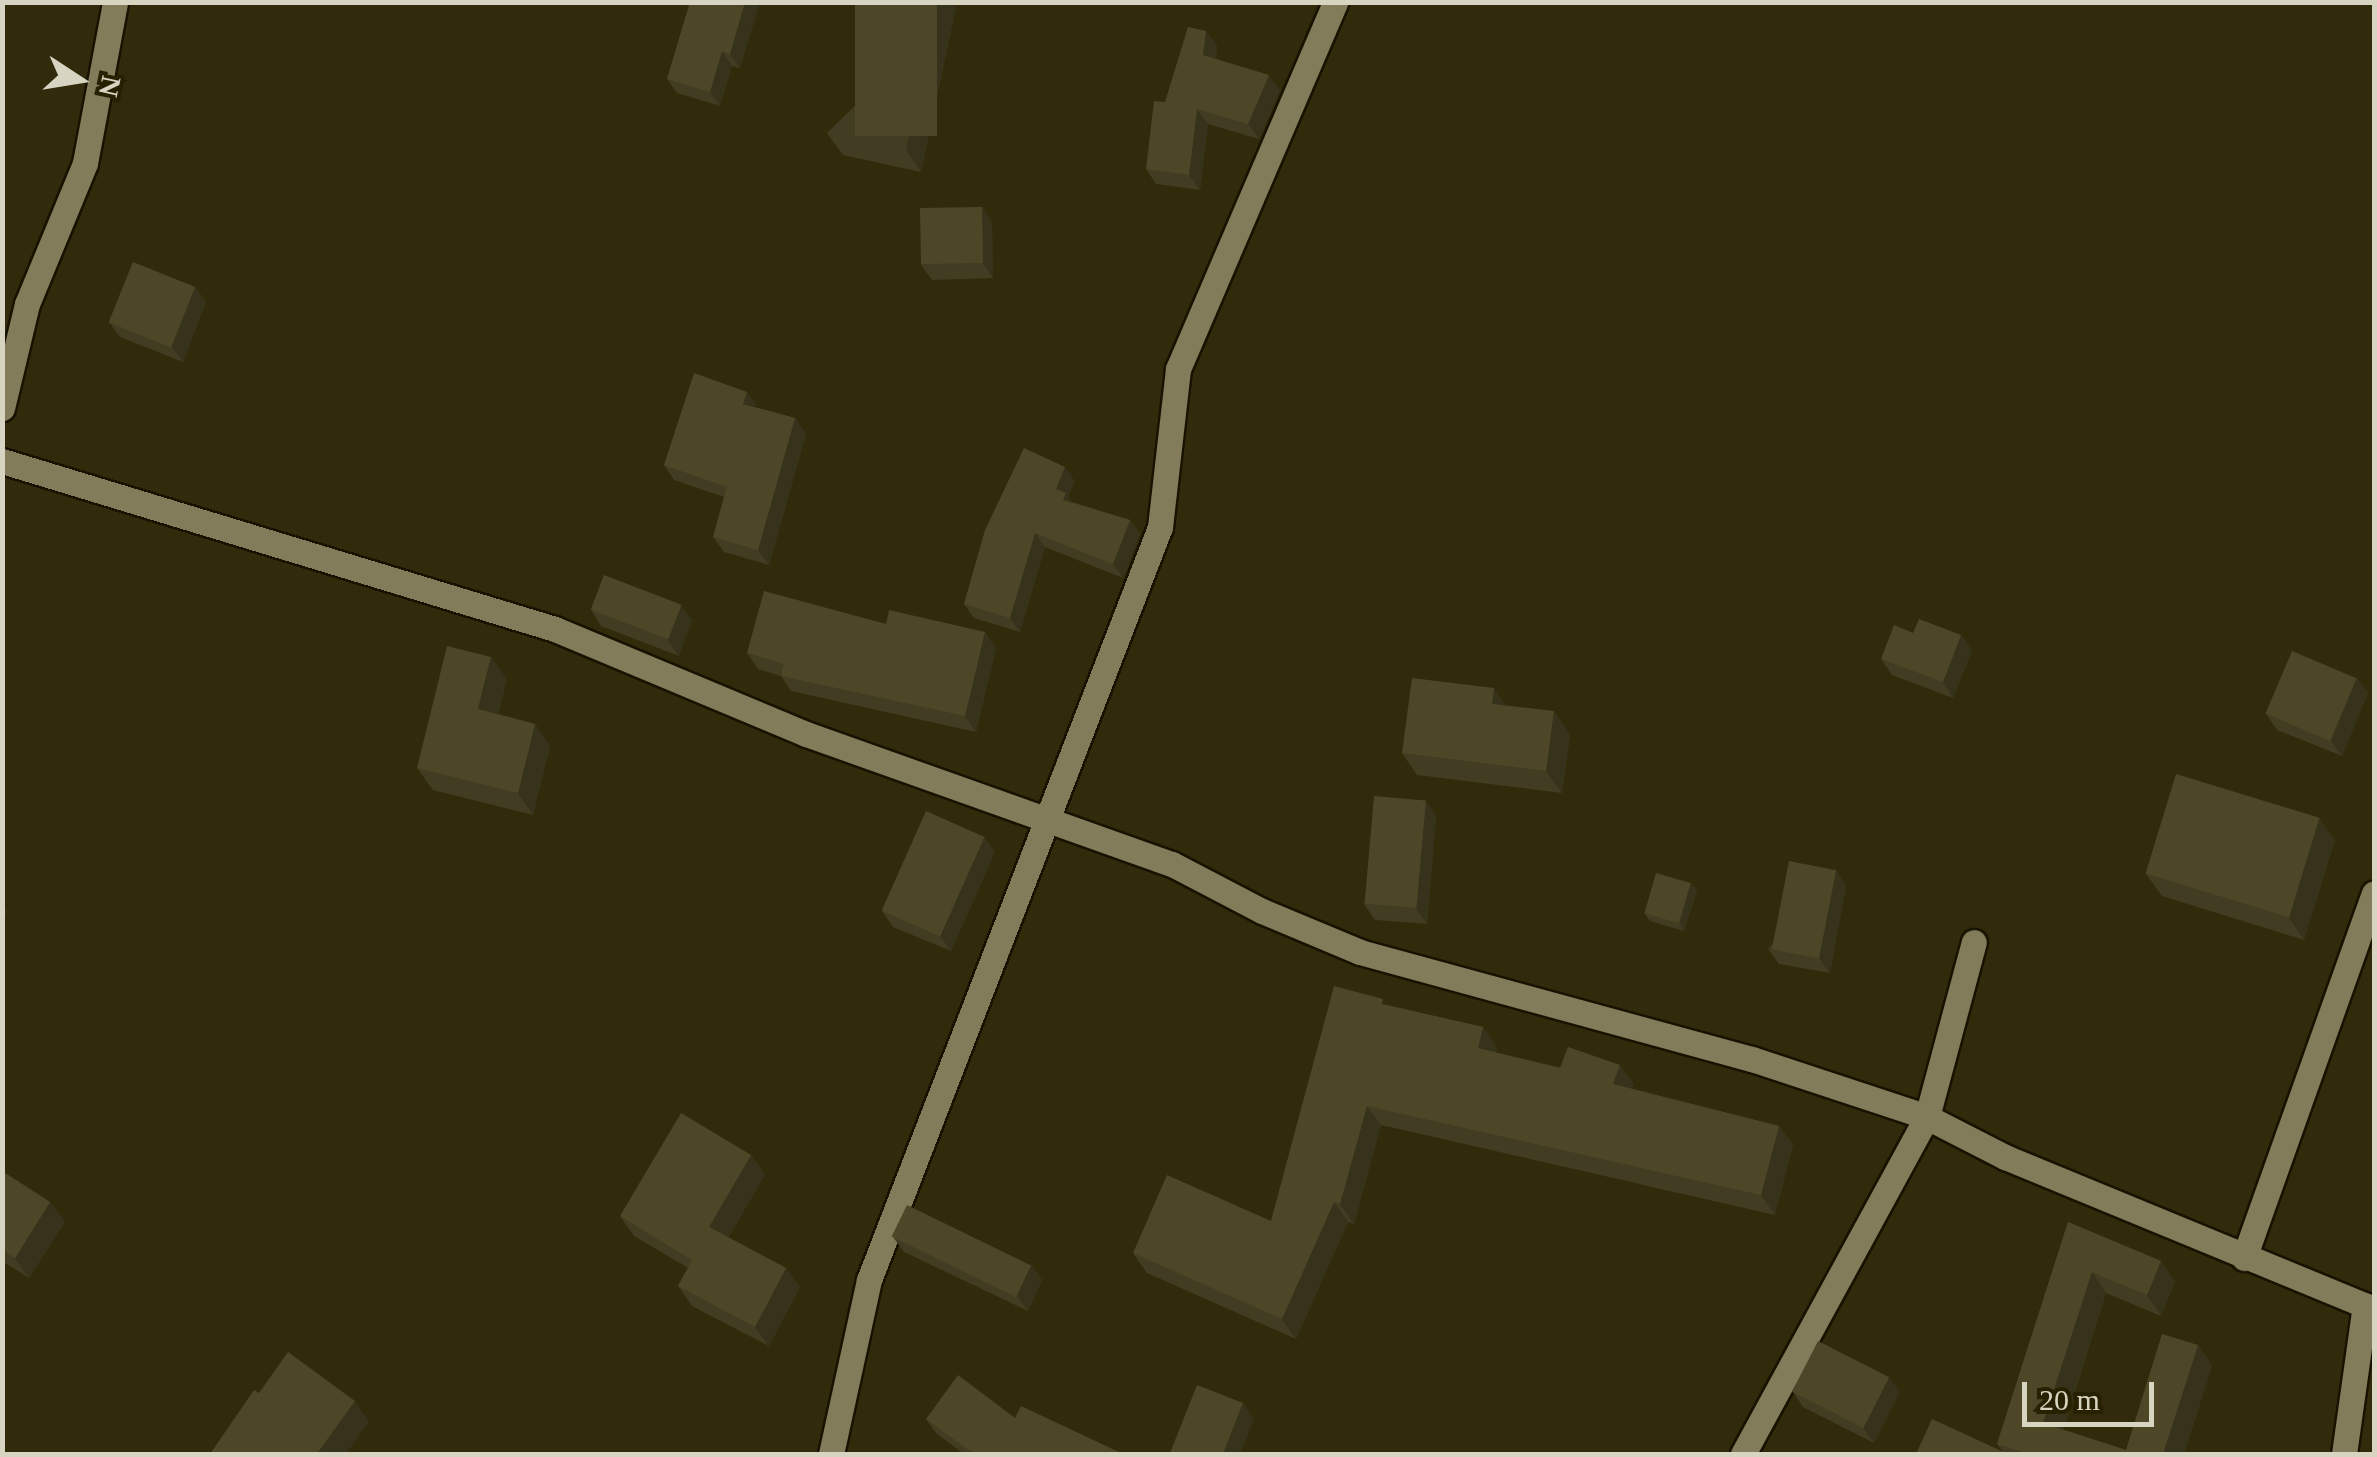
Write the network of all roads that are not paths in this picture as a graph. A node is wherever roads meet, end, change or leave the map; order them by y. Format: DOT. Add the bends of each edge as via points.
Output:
graph roads {
  1 [pos="115,2"];
  2 [pos="1336,2"];
  3 [pos="2,408"];
  4 [pos="2,461"];
  5 [pos="1046,822"];
  6 [pos="2374,893"];
  7 [pos="1974,942"];
  8 [pos="1927,1117"];
  9 [pos="2244,1258"];
  10 [pos="2370,1307"];
  11 [pos="831,1454"];
  12 [pos="1743,1454"];
  13 [pos="2344,1454"];
  1 -- 3 [label="street" via="85,163 27,304"];
  2 -- 5 [label="street" via="1178,369 1160,527"];
  4 -- 5 [label="street" via="556,630 806,734"];
  5 -- 8 [label="street" via="1172,864 1262,912 1360,952 1752,1059"];
  5 -- 11 [label="street" via="869,1280"];
  6 -- 9 [label="street"];
  7 -- 8 [label="street"];
  8 -- 9 [label="street" via="2005,1158"];
  8 -- 12 [label="street"];
  9 -- 10 [label="street"];
  10 -- 13 [label="street"];
}
